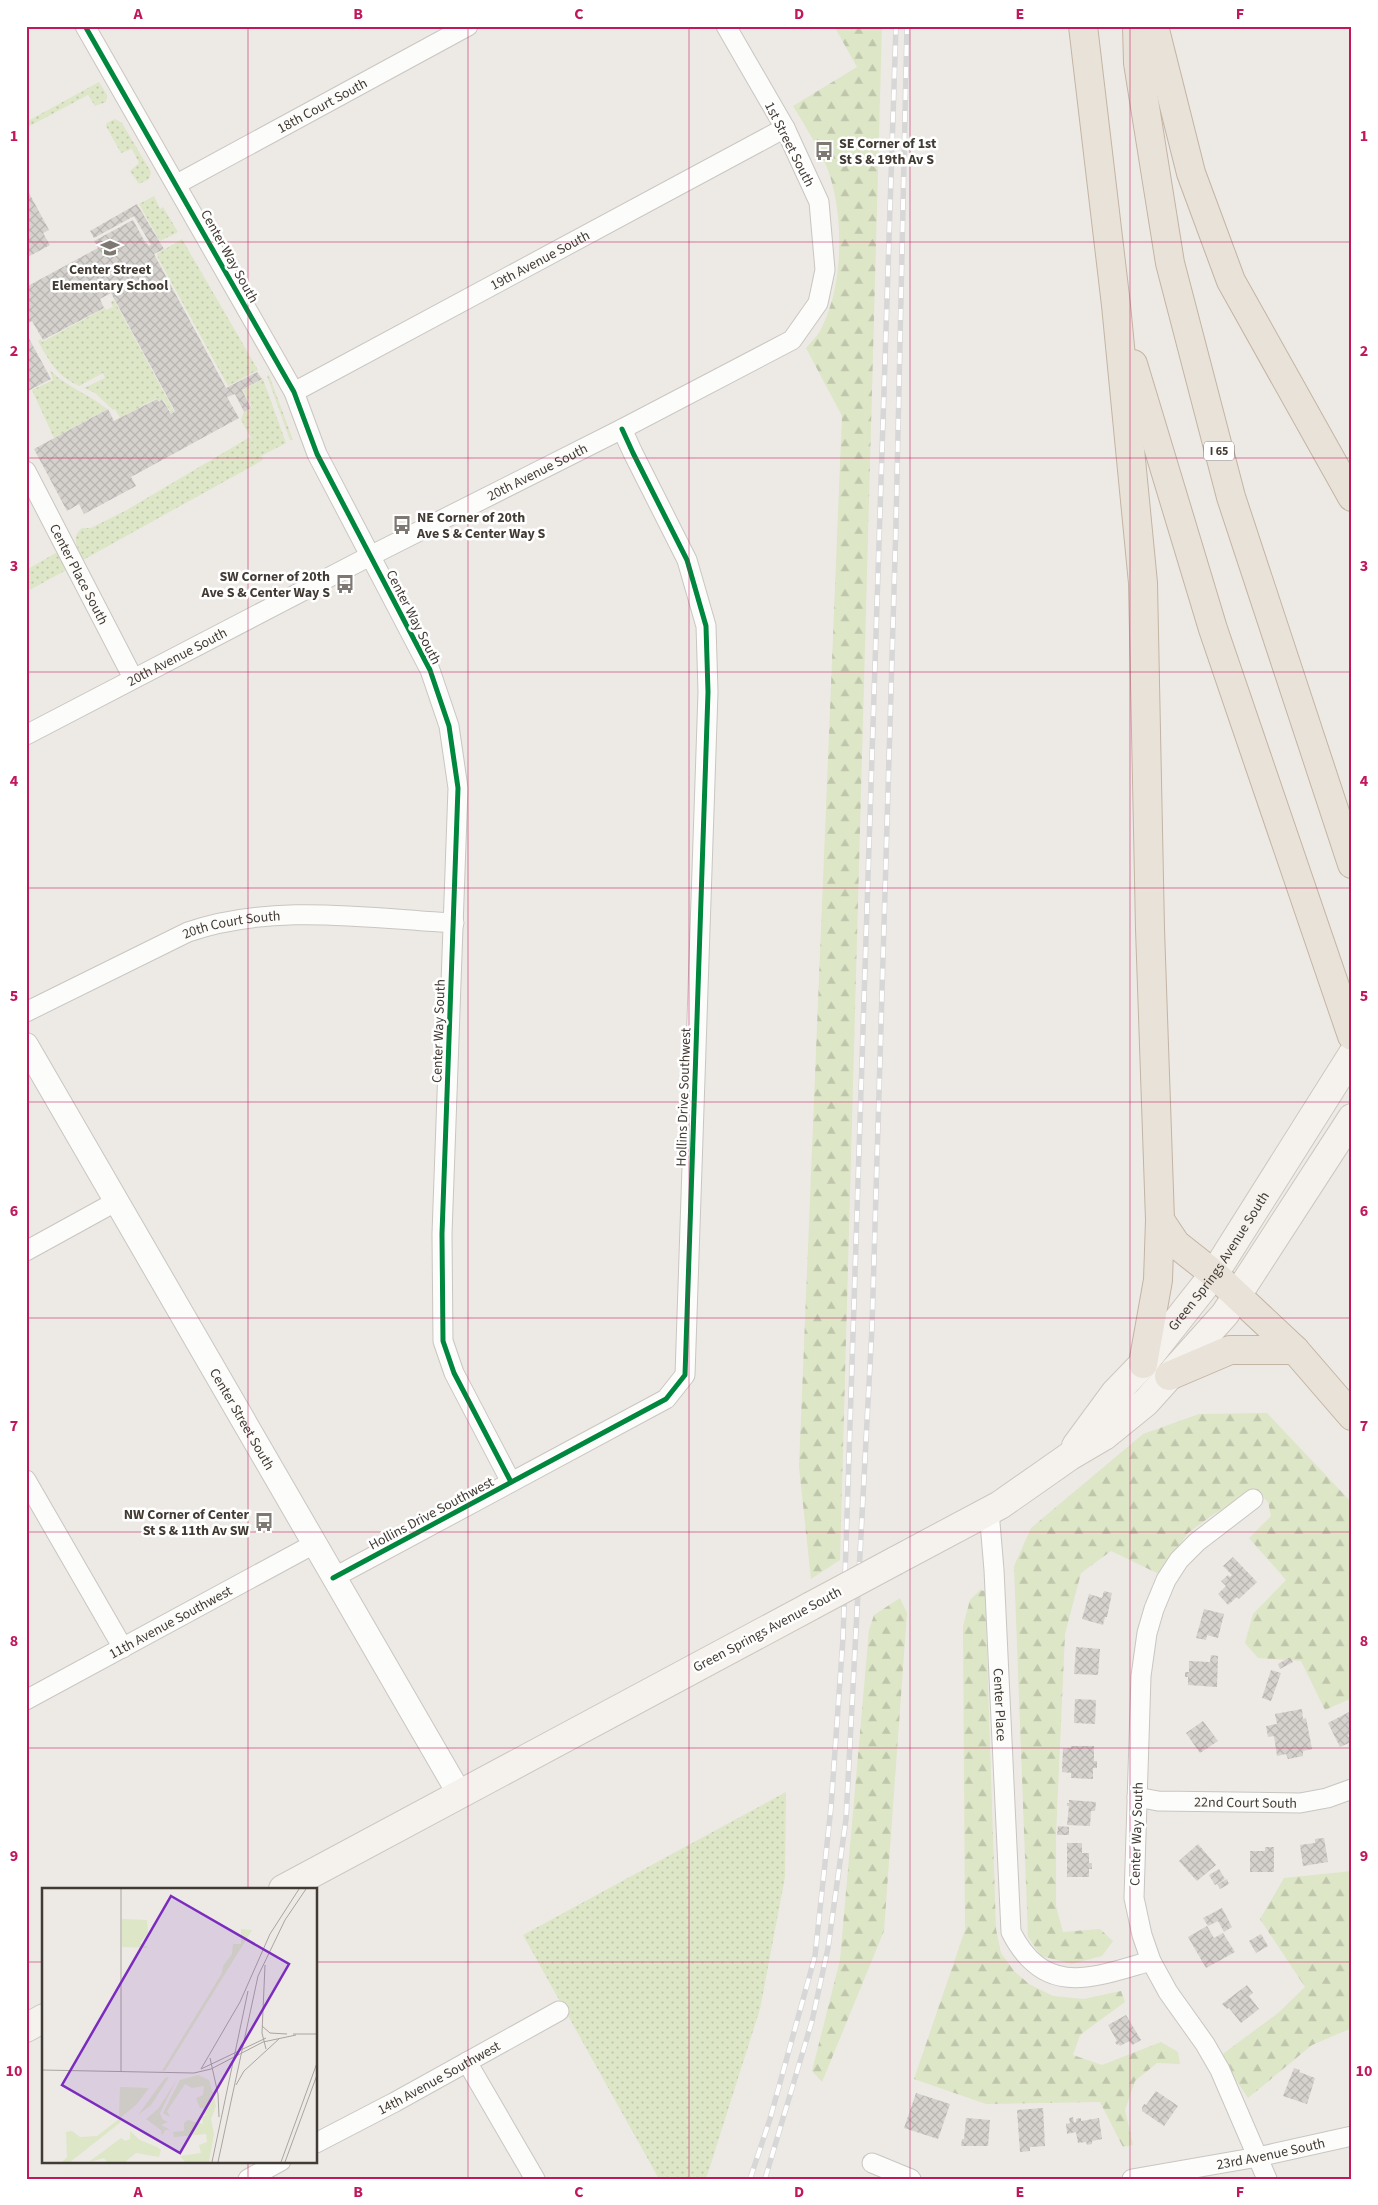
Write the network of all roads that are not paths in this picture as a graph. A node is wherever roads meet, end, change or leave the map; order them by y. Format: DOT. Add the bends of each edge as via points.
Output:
graph roads {
  1 [pos="85,26"];
  2 [pos="468,26"];
  3 [pos="726,26"];
  4 [pos="1083,26"];
  5 [pos="1137,26"];
  6 [pos="1154,26"];
  7 [pos="785,128"];
  8 [pos="177,184"];
  9 [pos="825,270"];
  10 [pos="1116,305"];
  11 [pos="294,392"];
  12 [pos="622,429"];
  13 [pos="26,471"];
  14 [pos="1352,497"];
  15 [pos="370,556"];
  16 [pos="133,678"];
  17 [pos="26,735"];
  18 [pos="1352,864"];
  19 [pos="454,923"];
  20 [pos="26,1012"];
  21 [pos="1352,1036"];
  22 [pos="26,1045"];
  23 [pos="1352,1055"];
  24 [pos="1352,1118"];
  25 [pos="117,1201"];
  26 [pos="1160,1220"];
  27 [pos="26,1251"];
  28 [pos="1214,1274"];
  29 [pos="1238,1296"];
  30 [pos="1295,1350"];
  31 [pos="1143,1364"];
  32 [pos="1169,1376"];
  33 [pos="1352,1416"];
  34 [pos="1070,1456"];
  35 [pos="26,1480"];
  36 [pos="511,1482"];
  37 [pos="1253,1499"];
  38 [pos="989,1511"];
  39 [pos="314,1544"];
  40 [pos="334,1578"];
  41 [pos="123,1648"];
  42 [pos="26,1700"];
  43 [pos="1352,1789"];
  44 [pos="459,1793"];
  45 [pos="1137,1797"];
  46 [pos="285,1888"];
  47 [pos="1151,1961"];
  48 [pos="560,2010"];
  49 [pos="42,2019"];
  50 [pos="26,2028"];
  51 [pos="467,2062"];
  52 [pos="1352,2136"];
  53 [pos="318,2142"];
  54 [pos="1258,2157"];
  55 [pos="279,2162"];
  56 [pos="872,2163"];
  57 [pos="248,2179"];
  58 [pos="535,2179"];
  59 [pos="911,2179"];
  60 [pos="1132,2179"];
  61 [pos="1267,2179"];
  1 -- 8 [label="street, Center Way South"];
  2 -- 8 [label="street, 18th Court South"];
  3 -- 7 [label="street, 1st Street South"];
  4 -- 10 [label="highway"];
  5 -- 18 [label="highway, I 65" via="1138,63 1170,263 1231,497"];
  6 -- 14 [label="highway" via="1191,173 1231,281"];
  7 -- 9 [label="street, 1st Street South" via="819,202"];
  7 -- 11 [label="street, 19th Avenue South"];
  8 -- 11 [label="street, Center Way South"];
  9 -- 12 [label="street, 20th Avenue South" via="818,303 792,340"];
  10 -- 21 [label="highway" via="1213,629"];
  10 -- 26 [label="highway" via="1143,583"];
  11 -- 15 [label="street, Center Way South" via="317,454"];
  12 -- 15 [label="street, 20th Avenue South"];
  12 -- 36 [label="street, Hollins Drive Southwest" via="687,560 706,626 708,701 685,1375 666,1399"];
  13 -- 16 [label="street, Center Place South"];
  15 -- 16 [label="street, 20th Avenue South"];
  15 -- 19 [label="street, Center Way South" via="430,670 449,726 458,788"];
  16 -- 17 [label="street, 20th Avenue South"];
  19 -- 20 [label="street, 20th Court South" via="268,915 212,924 188,932"];
  19 -- 36 [label="street, Center Way South" via="442,1234 444,1341 454,1374"];
  22 -- 25 [label="street, Center Street South"];
  23 -- 28 [label="main road, Green Springs Avenue South"];
  24 -- 29 [label="main road, Green Springs Avenue South"];
  25 -- 27 [label="street"];
  25 -- 39 [label="street, Center Street South"];
  26 -- 28 [label="highway" via="1176,1244"];
  26 -- 31 [label="highway" via="1158,1280"];
  28 -- 29 [label="highway"];
  28 -- 31 [label="main road, Green Springs Avenue South"];
  29 -- 30 [label="highway"];
  29 -- 32 [label="main road, Green Springs Avenue South"];
  30 -- 32 [label="highway" via="1230,1350"];
  30 -- 33 [label="highway"];
  31 -- 34 [label="main road, Green Springs Avenue South" via="1115,1393"];
  32 -- 34 [label="main road, Green Springs Avenue South" via="1146,1402 1104,1436"];
  34 -- 38 [label="main road, Green Springs Avenue South"];
  35 -- 41 [label="street"];
  36 -- 40 [label="street, Hollins Drive Southwest"];
  37 -- 45 [label="street, Center Way South" via="1197,1542 1180,1560 1166,1580 1154,1609 1141,1676"];
  38 -- 44 [label="main road, Green Springs Avenue South, bridge"];
  38 -- 47 [label="street, Center Place" via="1011,1932 1032,1962 1063,1977 1082,1979"];
  39 -- 40 [label="street, Center Street South"];
  39 -- 41 [label="street, 11th Avenue Southwest"];
  40 -- 44 [label="street, Center Street South"];
  41 -- 42 [label="street, 11th Avenue Southwest"];
  43 -- 45 [label="street, 22nd Court South" via="1300,1803 1158,1801"];
  44 -- 46 [label="main road, Green Springs Avenue South"];
  45 -- 47 [label="street, Center Way South" via="1134,1898"];
  47 -- 54 [label="street, Center Way South" via="1220,2070"];
  48 -- 51 [label="street, 14th Avenue Southwest"];
  49 -- 50 [label="main road"];
  51 -- 53 [label="street, 14th Avenue Southwest"];
  51 -- 58 [label="street"];
  52 -- 54 [label="street, 23rd Avenue South"];
  54 -- 60 [label="street, 23rd Avenue South"];
  54 -- 61 [label="street, Center Way South"];
  55 -- 57 [label="street"];
  56 -- 59 [label="street"];
}
